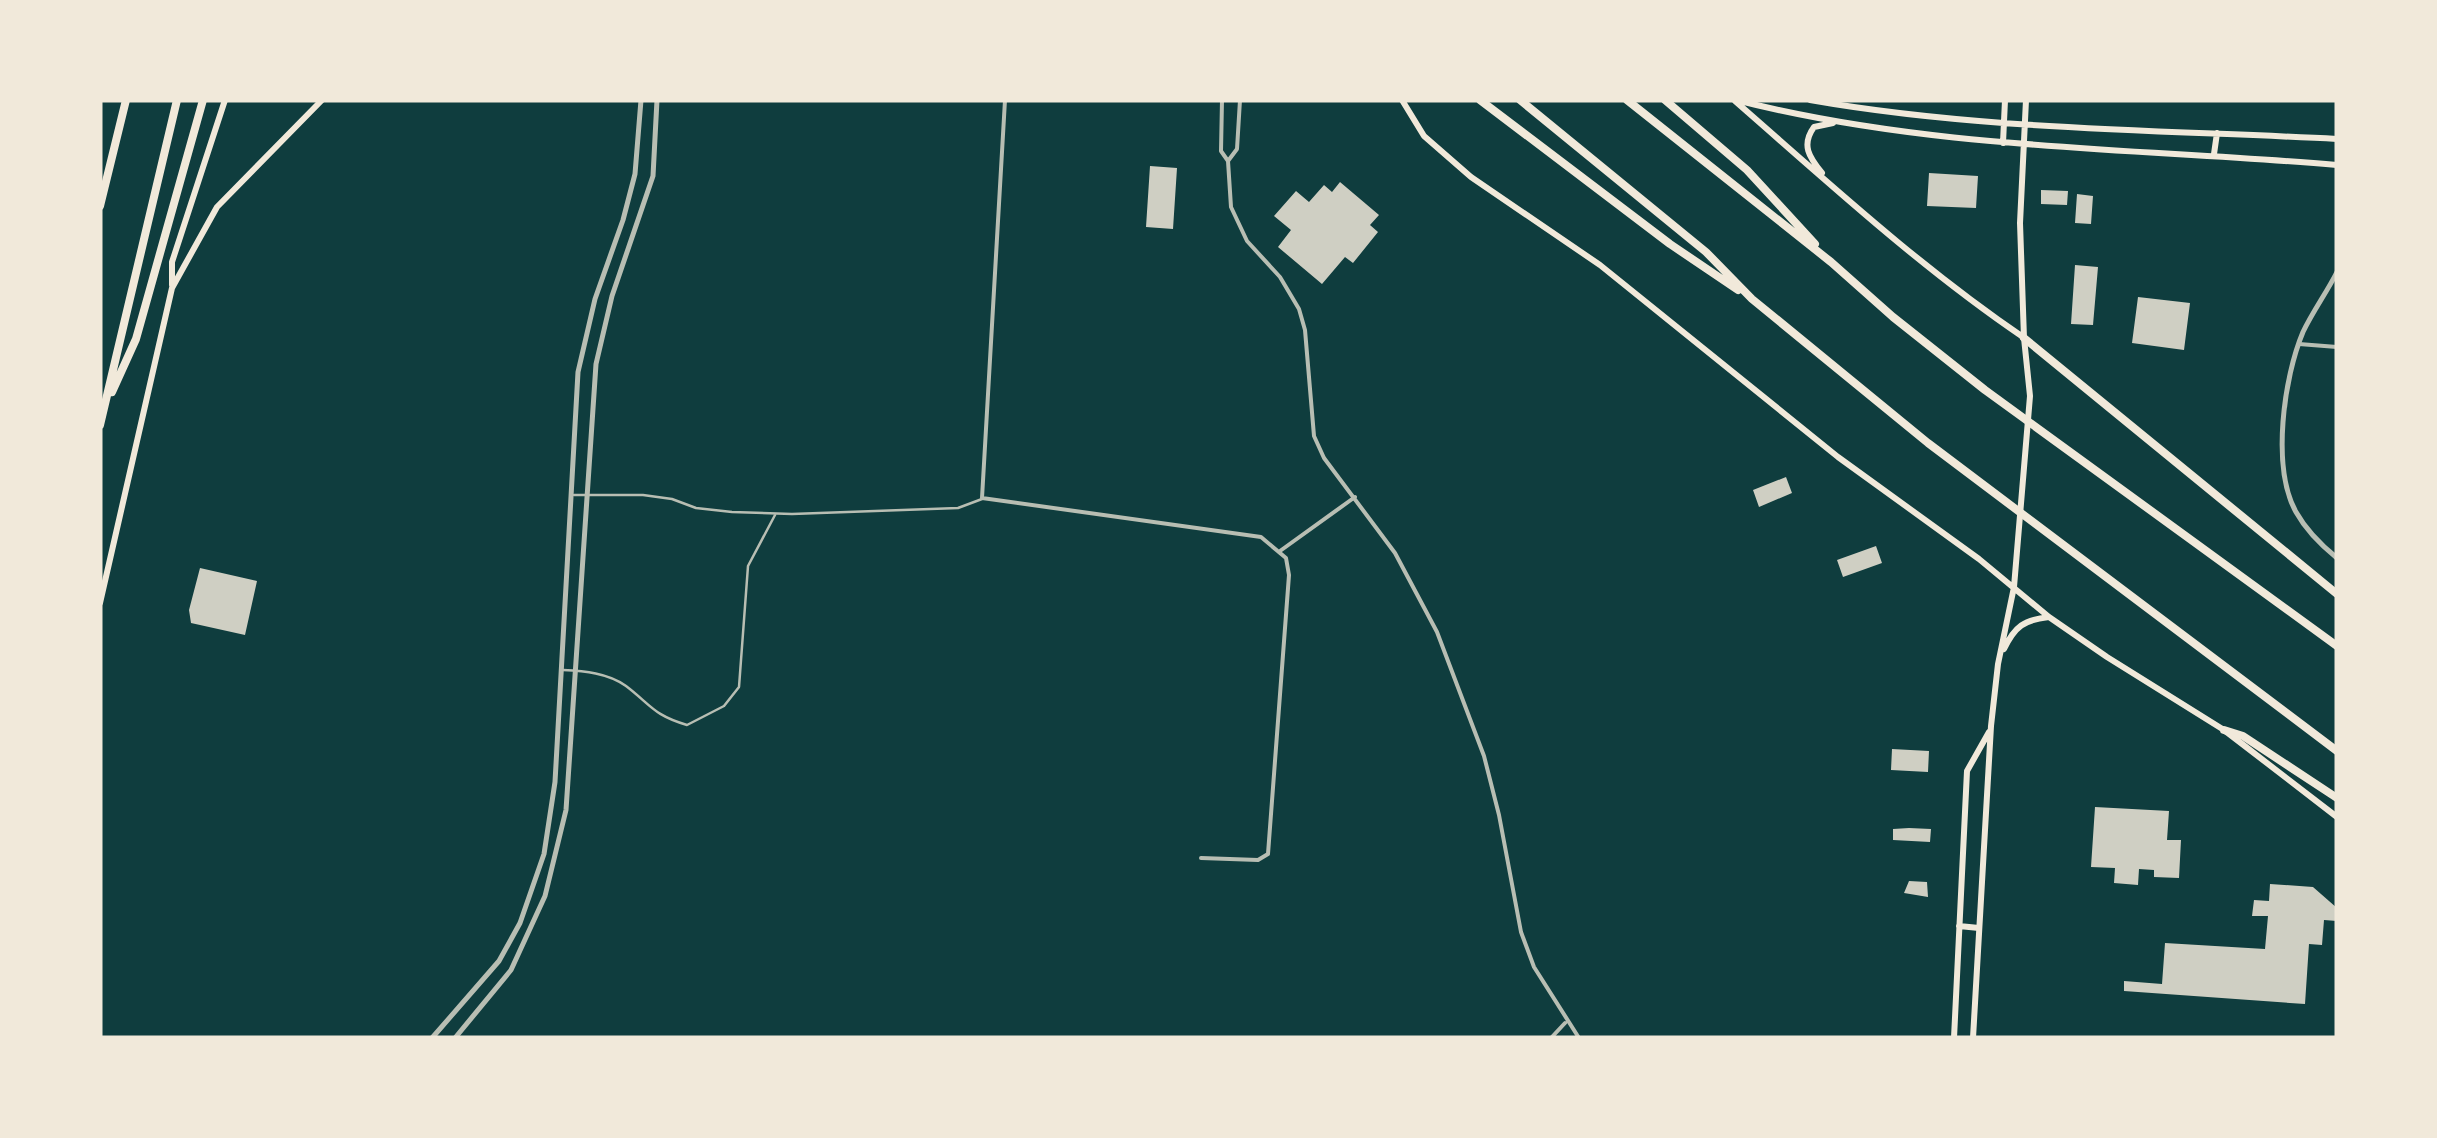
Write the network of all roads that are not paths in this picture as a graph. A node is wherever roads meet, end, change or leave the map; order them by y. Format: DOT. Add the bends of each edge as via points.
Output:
graph roads {
  1 [pos="123,100"];
  2 [pos="177,100"];
  3 [pos="204,100"];
  4 [pos="224,100"];
  5 [pos="322,100"];
  6 [pos="641,100"];
  7 [pos="657,100"];
  8 [pos="1005,100"];
  9 [pos="1222,100"];
  10 [pos="1240,100"];
  11 [pos="1402,100"];
  12 [pos="1480,100"];
  13 [pos="1520,100"];
  14 [pos="1627,100"];
  15 [pos="1665,100"];
  16 [pos="1735,100"];
  17 [pos="1810,100"];
  18 [pos="2005,100"];
  19 [pos="2026,100"];
  20 [pos="2004,121"];
  21 [pos="1846,122"];
  22 [pos="2025,124"];
  23 [pos="2217,133"];
  24 [pos="2337,138"];
  25 [pos="2004,142"];
  26 [pos="2024,143"];
  27 [pos="2214,154"];
  28 [pos="1228,162"];
  29 [pos="2337,164"];
  30 [pos="1832,186"];
  31 [pos="100,206"];
  32 [pos="623,220"];
  33 [pos="637,227"];
  34 [pos="1832,262"];
  35 [pos="2337,272"];
  36 [pos="172,288"];
  37 [pos="1752,298"];
  38 [pos="2024,338"];
  39 [pos="2299,344"];
  40 [pos="2337,347"];
  41 [pos="104,410"];
  42 [pos="100,426"];
  43 [pos="572,495"];
  44 [pos="587,495"];
  45 [pos="1355,496"];
  46 [pos="982,498"];
  47 [pos="775,514"];
  48 [pos="1280,551"];
  49 [pos="2337,558"];
  50 [pos="2014,587"];
  51 [pos="2337,594"];
  52 [pos="100,602"];
  53 [pos="2049,617"];
  54 [pos="2337,646"];
  55 [pos="1998,664"];
  56 [pos="563,670"];
  57 [pos="576,671"];
  58 [pos="1991,726"];
  59 [pos="2224,730"];
  60 [pos="2337,751"];
  61 [pos="2337,798"];
  62 [pos="2337,817"];
  63 [pos="1201,858"];
  64 [pos="1959,926"];
  65 [pos="1980,928"];
  66 [pos="1566,1022"];
  67 [pos="432,1038"];
  68 [pos="455,1038"];
  69 [pos="1551,1038"];
  70 [pos="1579,1038"];
  71 [pos="1954,1038"];
  72 [pos="1973,1038"];
  1 -- 31 [label="highway"];
  2 -- 41 [label="highway"];
  3 -- 41 [label="highway" via="136,339"];
  4 -- 36 [label="main road" via="172,262"];
  5 -- 36 [label="main road" via="217,206"];
  6 -- 32 [label="street" via="635,174"];
  7 -- 33 [label="street" via="653,176"];
  8 -- 46 [label="street"];
  9 -- 28 [label="street" via="1221,150"];
  10 -- 28 [label="street" via="1237,150"];
  11 -- 50 [label="main road" via="1424,136 1471,177 1600,265 1838,458"];
  12 -- 37 [label="highway"];
  13 -- 37 [label="highway" via="1706,252"];
  14 -- 34 [label="highway"];
  15 -- 34 [label="highway" via="1747,170"];
  16 -- 21 [label="main road"];
  16 -- 30 [label="main road"];
  17 -- 20 [label="main road"];
  18 -- 20 [label="main road"];
  19 -- 22 [label="main road"];
  20 -- 22 [label="main road"];
  20 -- 25 [label="main road"];
  21 -- 25 [label="main road"];
  21 -- 30 [label="main road" via="1814,127 1806,138 1806,151"];
  22 -- 23 [label="main road"];
  22 -- 26 [label="main road"];
  23 -- 24 [label="main road"];
  23 -- 27 [label="main road"];
  25 -- 26 [label="main road"];
  26 -- 27 [label="main road"];
  26 -- 38 [label="main road"];
  27 -- 29 [label="main road"];
  28 -- 45 [label="street" via="1238,222 1299,308 1314,436"];
  30 -- 38 [label="main road" via="1958,293"];
  32 -- 33 [label="street"];
  32 -- 43 [label="street" via="578,372"];
  33 -- 44 [label="street" via="598,350"];
  34 -- 54 [label="highway" via="1984,390"];
  35 -- 39 [label="street"];
  36 -- 52 [label="main road"];
  37 -- 60 [label="highway" via="1928,443"];
  38 -- 50 [label="main road" via="2030,396"];
  38 -- 51 [label="highway"];
  39 -- 40 [label="street"];
  39 -- 49 [label="street" via="2285,397 2288,490 2309,532"];
  41 -- 42 [label="highway"];
  43 -- 44 [label="lane"];
  43 -- 56 [label="street"];
  44 -- 47 [label="lane" via="643,495 696,508"];
  44 -- 57 [label="street"];
  45 -- 48 [label="street"];
  45 -- 66 [label="street" via="1413,583 1456,678 1499,815 1520,932"];
  46 -- 47 [label="lane" via="958,508"];
  46 -- 48 [label="street" via="1260,537"];
  47 -- 57 [label="lane" via="748,566 739,687 724,706 686,724 662,718 624,684"];
  48 -- 63 [label="street" via="1288,575 1268,854 1258,860"];
  50 -- 53 [label="main road"];
  50 -- 55 [label="main road"];
  53 -- 55 [label="main road" via="2013,630"];
  53 -- 59 [label="main road"];
  55 -- 58 [label="main road"];
  56 -- 57 [label="lane"];
  56 -- 67 [label="street" via="544,854 520,924 499,961"];
  57 -- 68 [label="street" via="566,810 545,896 511,970"];
  58 -- 64 [label="main road" via="1968,771"];
  58 -- 65 [label="main road"];
  59 -- 61 [label="highway"];
  59 -- 62 [label="main road"];
  64 -- 65 [label="main road"];
  64 -- 71 [label="main road"];
  65 -- 72 [label="main road"];
  66 -- 69 [label="street"];
  66 -- 70 [label="street"];
}
